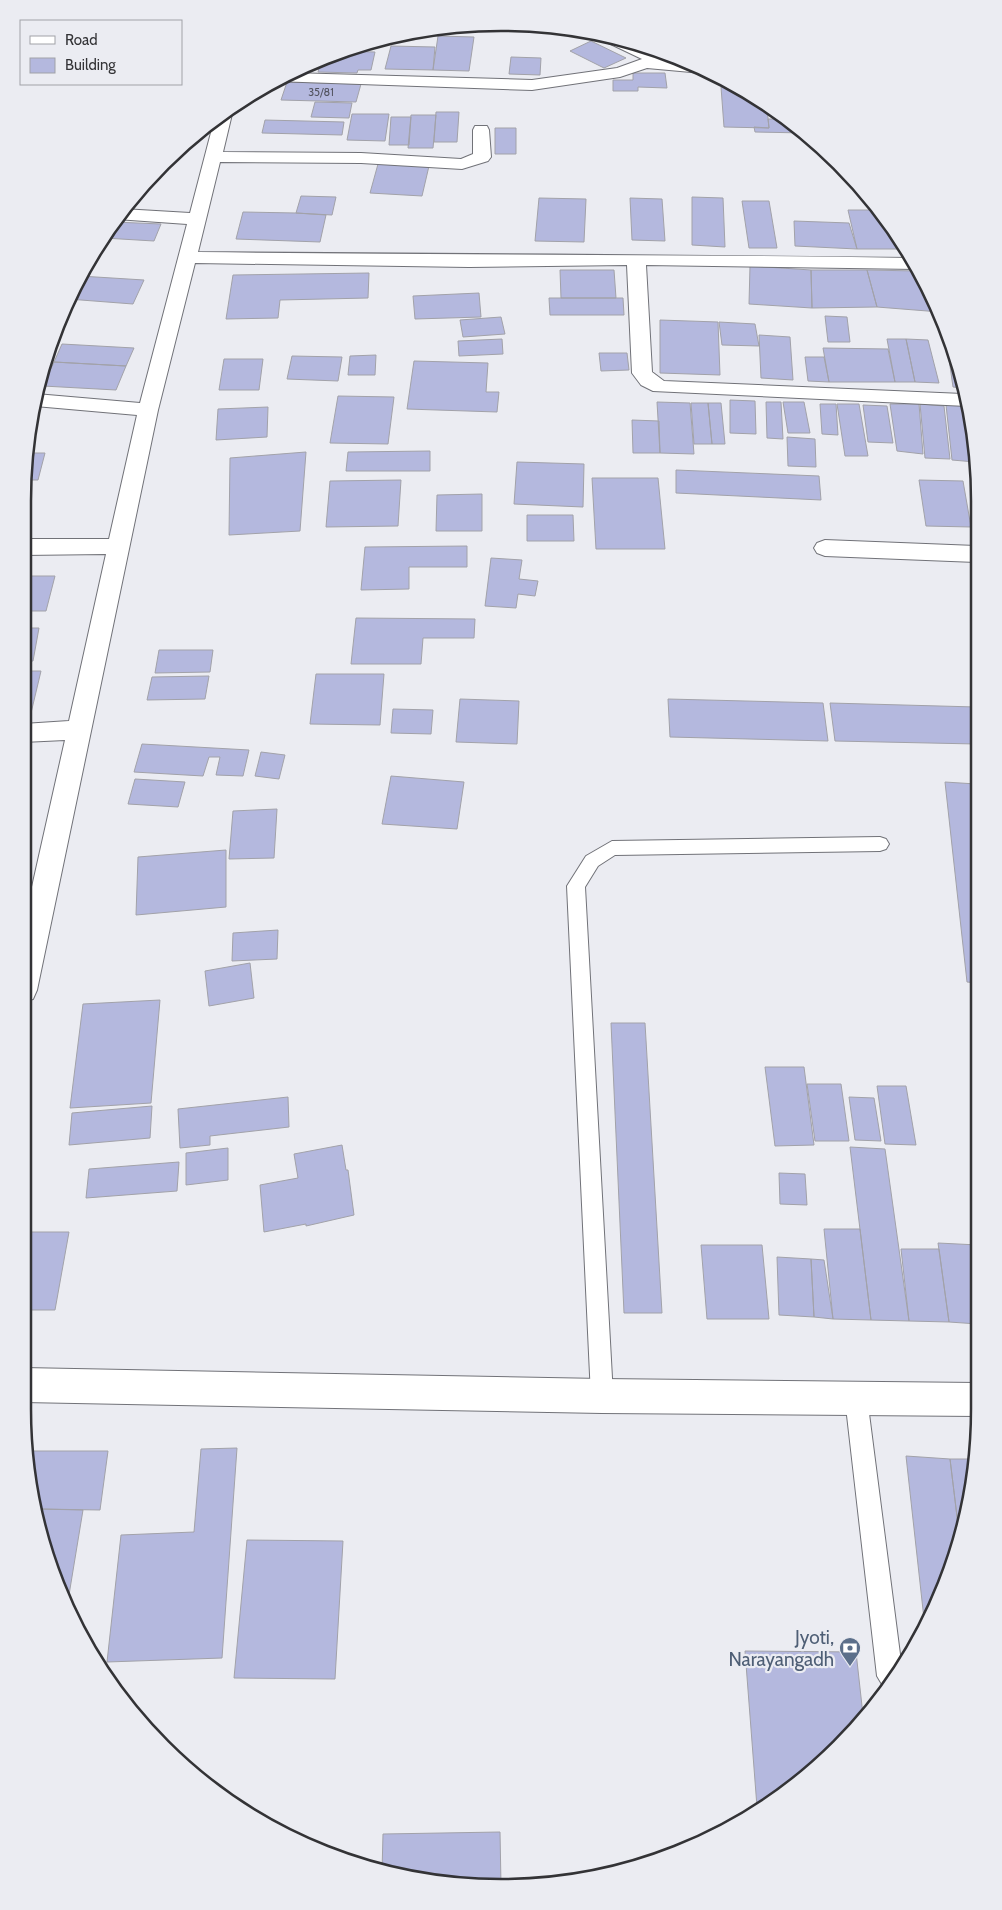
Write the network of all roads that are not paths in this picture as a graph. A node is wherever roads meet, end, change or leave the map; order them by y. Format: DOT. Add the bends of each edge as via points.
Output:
graph roads {
  1 [pos="644,53"];
  2 [pos="656,59"];
  3 [pos="296,78"];
  4 [pos="222,123"];
  5 [pos="481,130"];
  6 [pos="213,157"];
  7 [pos="128,215"];
  8 [pos="197,219"];
  9 [pos="187,257"];
  10 [pos="636,259"];
  11 [pos="907,264"];
  12 [pos="960,400"];
  13 [pos="42,401"];
  14 [pos="148,410"];
  15 [pos="31,546"];
  16 [pos="119,546"];
  17 [pos="825,548"];
  18 [pos="971,554"];
  19 [pos="79,730"];
  20 [pos="31,733"];
  21 [pos="880,844"];
  22 [pos="31,953"];
  23 [pos="31,1385"];
  24 [pos="602,1396"];
  25 [pos="856,1398"];
  26 [pos="971,1400"];
  27 [pos="890,1673"];
  1 -- 2 [label="street"];
  2 -- 3 [label="street" via="620,72 532,85"];
  4 -- 6 [label="street"];
  5 -- 6 [label="street" via="482,157 462,164 361,158"];
  6 -- 8 [label="street"];
  7 -- 8 [label="street"];
  8 -- 9 [label="street"];
  9 -- 10 [label="street"];
  9 -- 14 [label="street"];
  10 -- 11 [label="street"];
  10 -- 12 [label="street" via="642,373 648,381 660,387"];
  13 -- 14 [label="street"];
  14 -- 16 [label="street"];
  15 -- 16 [label="street"];
  16 -- 19 [label="street"];
  17 -- 18 [label="street"];
  19 -- 20 [label="street"];
  19 -- 22 [label="street"];
  21 -- 24 [label="lane" via="612,848 592,861 576,886"];
  23 -- 24 [label="street"];
  24 -- 25 [label="street"];
  25 -- 26 [label="street"];
  25 -- 27 [label="lane"];
}
